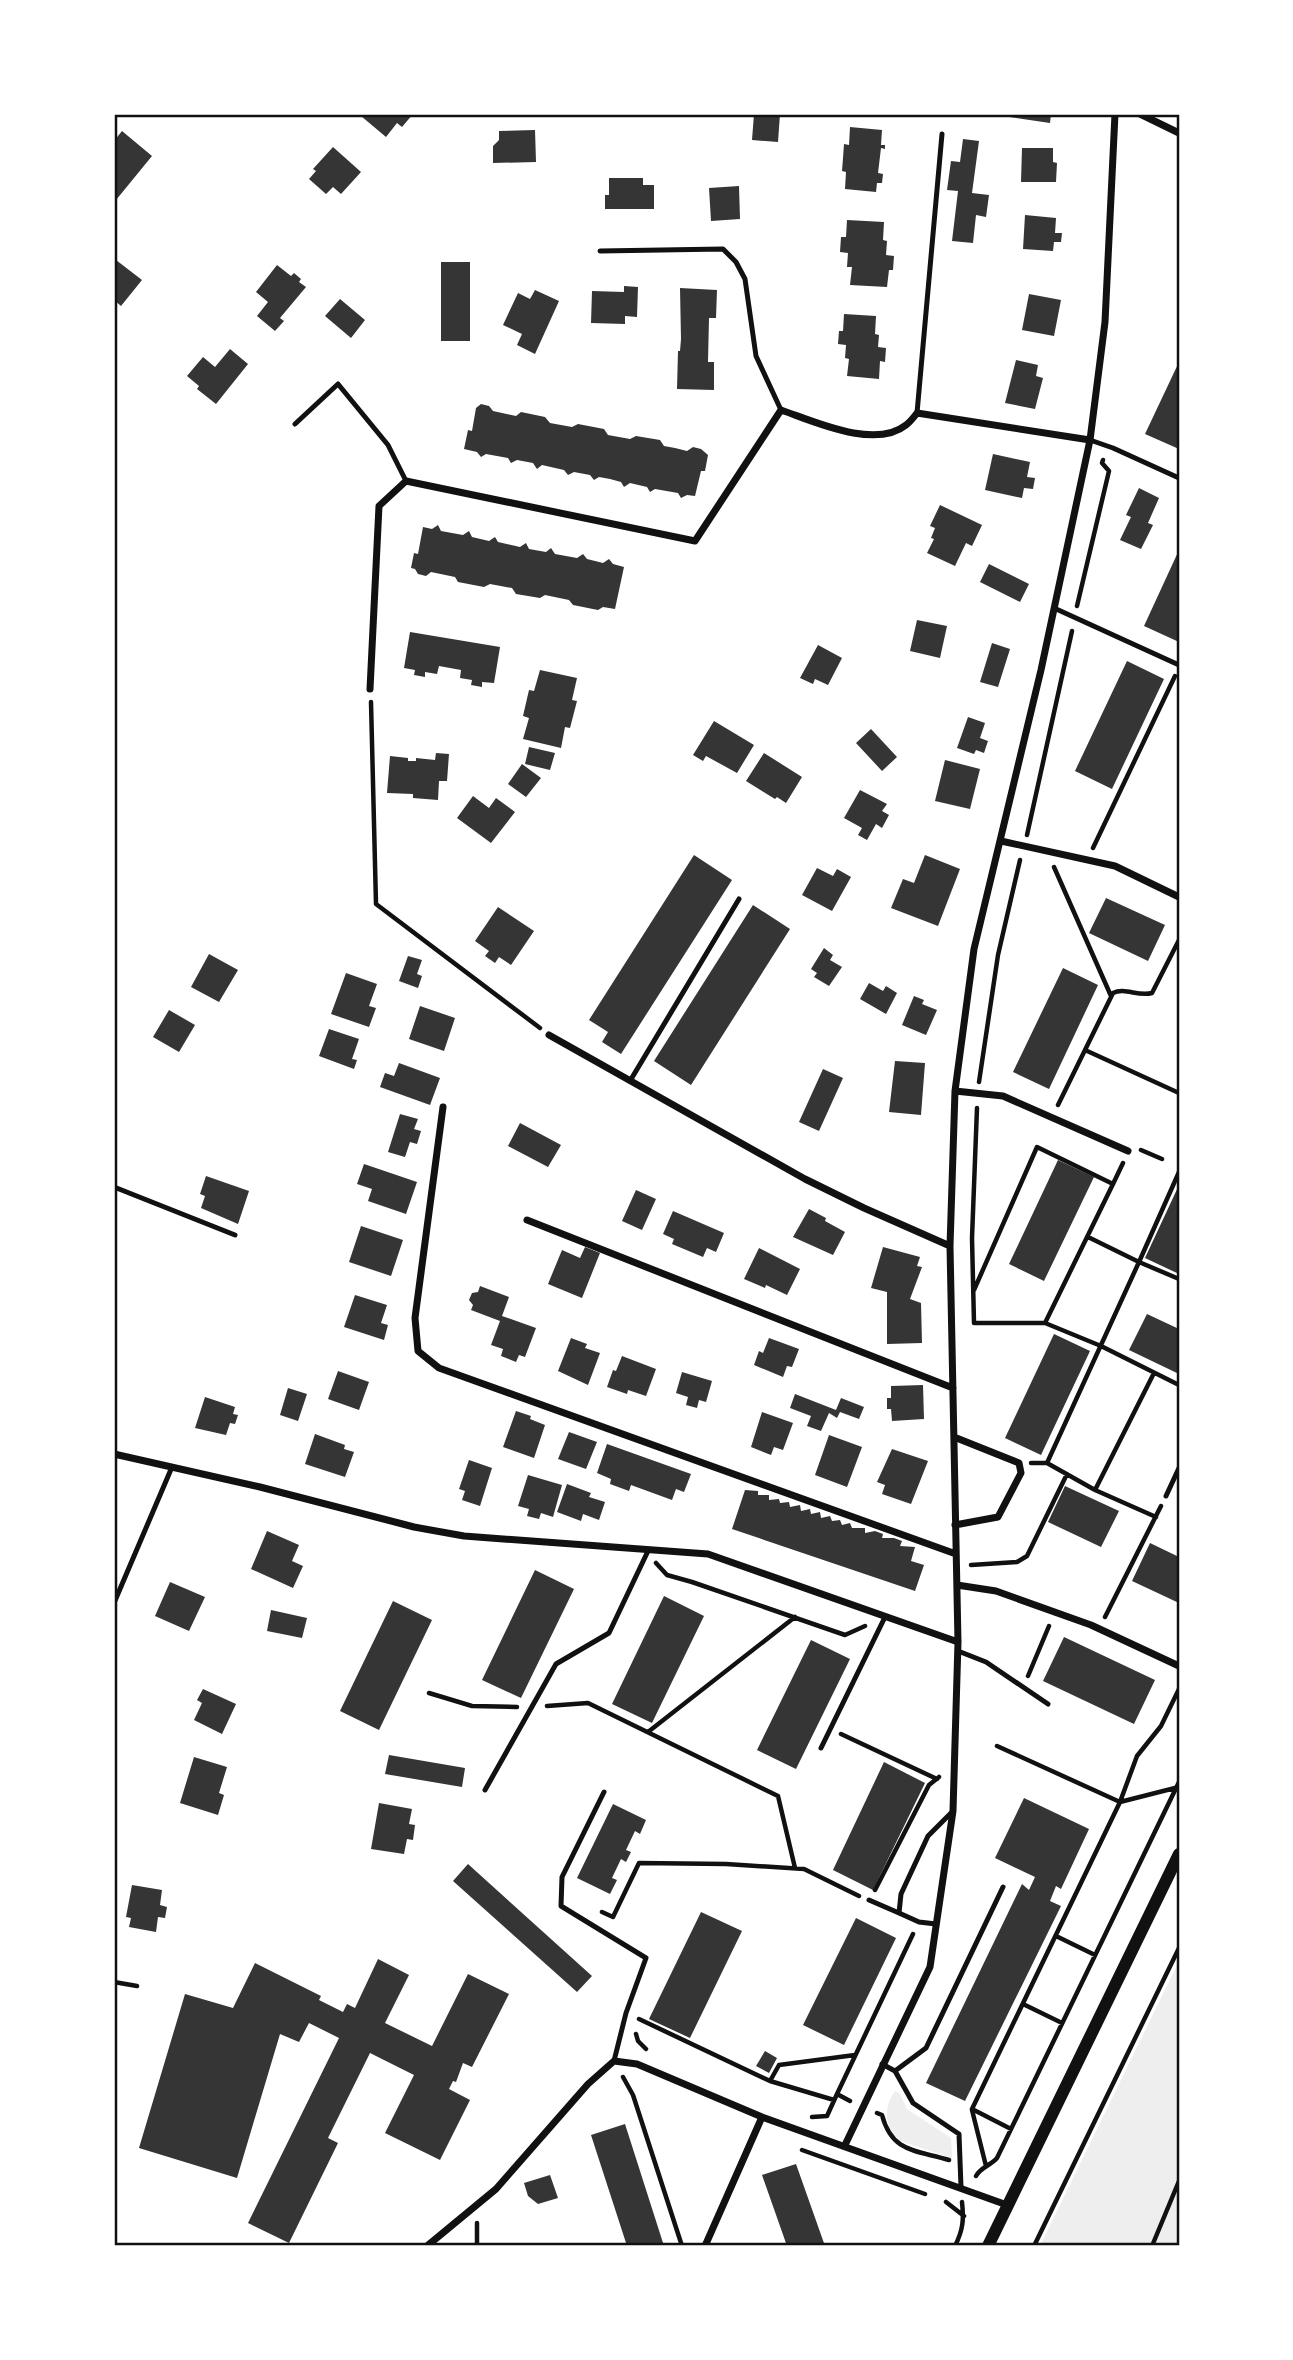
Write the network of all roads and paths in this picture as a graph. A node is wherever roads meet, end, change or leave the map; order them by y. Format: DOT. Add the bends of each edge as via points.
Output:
graph roads {
  1 [pos="1115,114"];
  2 [pos="1140,114"];
  3 [pos="1179,132"];
  4 [pos="942,134"];
  5 [pos="600,251"];
  6 [pos="781,410"];
  7 [pos="917,413"];
  8 [pos="295,424"];
  9 [pos="1090,440"];
  10 [pos="1106,446"];
  11 [pos="1179,478"];
  12 [pos="406,481"];
  13 [pos="1054,608"];
  14 [pos="1075,617"];
  15 [pos="1179,666"];
  16 [pos="370,689"];
  17 [pos="1001,841"];
  18 [pos="1024,845"];
  19 [pos="1046,850"];
  20 [pos="1088,859"];
  21 [pos="1179,897"];
  22 [pos="739,899"];
  23 [pos="1179,940"];
  24 [pos="1111,996"];
  25 [pos="549,1035"];
  26 [pos="1085,1050"];
  27 [pos="630,1081"];
  28 [pos="955,1091"];
  29 [pos="977,1093"];
  30 [pos="1179,1093"];
  31 [pos="443,1107"];
  32 [pos="1052,1118"];
  33 [pos="1128,1151"];
  34 [pos="1179,1172"];
  35 [pos="1113,1184"];
  36 [pos="114,1187"];
  37 [pos="527,1220"];
  38 [pos="235,1235"];
  39 [pos="1087,1237"];
  40 [pos="950,1246"];
  41 [pos="1139,1262"];
  42 [pos="1179,1279"];
  43 [pos="973,1292"];
  44 [pos="1045,1323"];
  45 [pos="1101,1346"];
  46 [pos="1154,1373"];
  47 [pos="1179,1385"];
  48 [pos="953,1388"];
  49 [pos="954,1437"];
  50 [pos="114,1454"];
  51 [pos="1019,1463"];
  52 [pos="1047,1463"];
  53 [pos="173,1467"];
  54 [pos="1179,1468"];
  55 [pos="1068,1474"];
  56 [pos="1095,1490"];
  57 [pos="1166,1496"];
  58 [pos="1156,1517"];
  59 [pos="955,1525"];
  60 [pos="648,1551"];
  61 [pos="956,1554"];
  62 [pos="957,1566"];
  63 [pos="957,1585"];
  64 [pos="114,1603"];
  65 [pos="1055,1612"];
  66 [pos="885,1617"];
  67 [pos="795,1618"];
  68 [pos="1099,1629"];
  69 [pos="958,1642"];
  70 [pos="958,1651"];
  71 [pos="1179,1665"];
  72 [pos="1023,1687"];
  73 [pos="1179,1689"];
  74 [pos="429,1693"];
  75 [pos="1048,1704"];
  76 [pos="533,1707"];
  77 [pos="648,1732"];
  78 [pos="856,1742"];
  79 [pos="997,1746"];
  80 [pos="821,1748"];
  81 [pos="1179,1782"];
  82 [pos="1176,1788"];
  83 [pos="485,1790"];
  84 [pos="604,1792"];
  85 [pos="1121,1802"];
  86 [pos="953,1811"];
  87 [pos="1179,1854"];
  88 [pos="795,1868"];
  89 [pos="1003,1887"];
  90 [pos="869,1900"];
  91 [pos="593,1907"];
  92 [pos="899,1913"];
  93 [pos="919,1922"];
  94 [pos="936,1924"];
  95 [pos="1056,1936"];
  96 [pos="1179,1948"];
  97 [pos="1095,1955"];
  98 [pos="114,1982"];
  99 [pos="137,1986"];
  100 [pos="1023,2004"];
  101 [pos="641,2007"];
  102 [pos="636,2018"];
  103 [pos="1062,2023"];
  104 [pos="654,2054"];
  105 [pos="855,2055"];
  106 [pos="614,2061"];
  107 [pos="881,2064"];
  108 [pos="895,2071"];
  109 [pos="770,2081"];
  110 [pos="837,2094"];
  111 [pos="834,2100"];
  112 [pos="972,2109"];
  113 [pos="762,2117"];
  114 [pos="1011,2129"];
  115 [pos="845,2145"];
  116 [pos="986,2167"];
  117 [pos="1179,2181"];
  118 [pos="965,2189"];
  119 [pos="1007,2205"];
  120 [pos="427,2246"];
  121 [pos="682,2246"];
  122 [pos="705,2246"];
  123 [pos="955,2246"];
  124 [pos="988,2246"];
  125 [pos="1034,2246"];
  126 [pos="1152,2246"];
  1 -- 9 [label="street" via="1105,322"];
  2 -- 3 [label="street"];
  4 -- 7 [label="lane"];
  5 -- 6 [label="lane" via="723,249 745,279 756,356"];
  6 -- 7 [label="street" via="864,435 891,432"];
  6 -- 12 [label="street" via="695,541"];
  7 -- 9 [label="street"];
  8 -- 12 [label="lane" via="338,384 388,444"];
  9 -- 10 [label="lane"];
  9 -- 13 [label="street"];
  10 -- 11 [label="lane"];
  10 -- 14 [label="path" via="1102,463 1109,471"];
  12 -- 16 [label="street" via="380,506"];
  13 -- 14 [label="lane"];
  13 -- 17 [label="street"];
  14 -- 15 [label="lane"];
  14 -- 18 [label="path"];
  15 -- 20 [label="path"];
  16 -- 25 [label="path" via="376,904"];
  17 -- 18 [label="street"];
  17 -- 28 [label="street" via="974,949"];
  18 -- 19 [label="street"];
  18 -- 29 [label="path" via="998,955"];
  19 -- 20 [label="street"];
  19 -- 24 [label="path"];
  20 -- 21 [label="street" via="1115,866"];
  22 -- 27 [label="lane"];
  23 -- 24 [label="path" via="1152,993 1141,996 1116,990"];
  24 -- 26 [label="path"];
  25 -- 27 [label="street"];
  26 -- 30 [label="path"];
  26 -- 32 [label="path"];
  27 -- 40 [label="street" via="805,1179"];
  28 -- 29 [label="street"];
  28 -- 40 [label="street"];
  29 -- 32 [label="street" via="1003,1096"];
  29 -- 43 [label="path"];
  31 -- 61 [label="street" via="415,1318 418,1351 439,1368"];
  32 -- 33 [label="street"];
  33 -- 35 [label="path"];
  34 -- 41 [label="path"];
  35 -- 39 [label="path"];
  35 -- 43 [label="path" via="1037,1147"];
  36 -- 38 [label="lane"];
  37 -- 48 [label="street"];
  39 -- 41 [label="path"];
  39 -- 44 [label="path"];
  40 -- 48 [label="street"];
  41 -- 42 [label="path"];
  41 -- 45 [label="path"];
  43 -- 44 [label="path" via="974,1323"];
  44 -- 45 [label="path"];
  45 -- 46 [label="path"];
  45 -- 52 [label="path"];
  46 -- 47 [label="path"];
  46 -- 56 [label="path"];
  48 -- 49 [label="street"];
  49 -- 51 [label="street"];
  49 -- 59 [label="street"];
  50 -- 53 [label="street"];
  51 -- 52 [label="path"];
  51 -- 59 [label="street" via="1021,1473 998,1517"];
  52 -- 55 [label="path"];
  53 -- 60 [label="street" via="464,1536"];
  53 -- 64 [label="lane"];
  54 -- 57 [label="lane"];
  55 -- 56 [label="path"];
  55 -- 62 [label="path" via="1027,1556 1017,1562"];
  56 -- 58 [label="path"];
  57 -- 58 [label="path"];
  58 -- 68 [label="path"];
  59 -- 61 [label="street"];
  60 -- 66 [label="street" via="708,1554"];
  60 -- 67 [label="path" via="667,1575"];
  60 -- 76 [label="lane" via="609,1633 556,1664"];
  61 -- 62 [label="street"];
  62 -- 63 [label="street"];
  63 -- 65 [label="street" via="996,1591"];
  63 -- 69 [label="street"];
  65 -- 68 [label="street"];
  65 -- 72 [label="path"];
  66 -- 67 [label="path" via="845,1634"];
  66 -- 69 [label="street"];
  66 -- 80 [label="lane"];
  67 -- 77 [label="path"];
  68 -- 71 [label="street"];
  69 -- 70 [label="street"];
  70 -- 72 [label="lane" via="986,1662"];
  70 -- 86 [label="street"];
  72 -- 75 [label="lane"];
  73 -- 85 [label="path" via="1161,1726 1137,1756"];
  74 -- 76 [label="path" via="472,1706"];
  76 -- 77 [label="path" via="588,1703"];
  76 -- 83 [label="lane"];
  77 -- 88 [label="path" via="778,1796"];
  78 -- 90 [label="path" via="939,1777 929,1785"];
  79 -- 85 [label="path"];
  81 -- 82 [label="path"];
  82 -- 85 [label="path"];
  82 -- 97 [label="path"];
  84 -- 106 [label="lane" via="562,1877 561,1906 646,1958"];
  85 -- 95 [label="path"];
  86 -- 92 [label="lane" via="928,1836 901,1894"];
  86 -- 94 [label="street"];
  87 -- 119 [label="street"];
  88 -- 90 [label="path"];
  88 -- 91 [label="path" via="639,1863 613,1917"];
  89 -- 108 [label="lane" via="926,2048"];
  90 -- 92 [label="lane"];
  92 -- 93 [label="lane"];
  93 -- 94 [label="lane"];
  93 -- 105 [label="path"];
  94 -- 107 [label="street" via="930,1968"];
  95 -- 97 [label="path"];
  95 -- 100 [label="path"];
  96 -- 125 [label="path"];
  97 -- 103 [label="path"];
  98 -- 99 [label="path"];
  100 -- 103 [label="path"];
  100 -- 112 [label="path"];
  101 -- 102 [label="path"];
  102 -- 104 [label="path" via="638,2041"];
  102 -- 109 [label="path"];
  103 -- 114 [label="path"];
  105 -- 109 [label="path" via="779,2065"];
  105 -- 110 [label="path"];
  106 -- 113 [label="street" via="637,2064"];
  106 -- 120 [label="street" via="496,2189"];
  106 -- 121 [label="path" via="633,2095"];
  107 -- 108 [label="lane"];
  107 -- 115 [label="street"];
  108 -- 118 [label="lane" via="913,2103 959,2134"];
  109 -- 111 [label="path"];
  112 -- 114 [label="path"];
  112 -- 116 [label="path"];
  113 -- 115 [label="street"];
  113 -- 122 [label="street"];
  114 -- 116 [label="path" via="997,2158"];
  115 -- 118 [label="street"];
  116 -- 118 [label="path"];
  117 -- 126 [label="path"];
  118 -- 119 [label="street"];
  118 -- 123 [label="path" via="963,2230"];
  119 -- 124 [label="street"];
}
